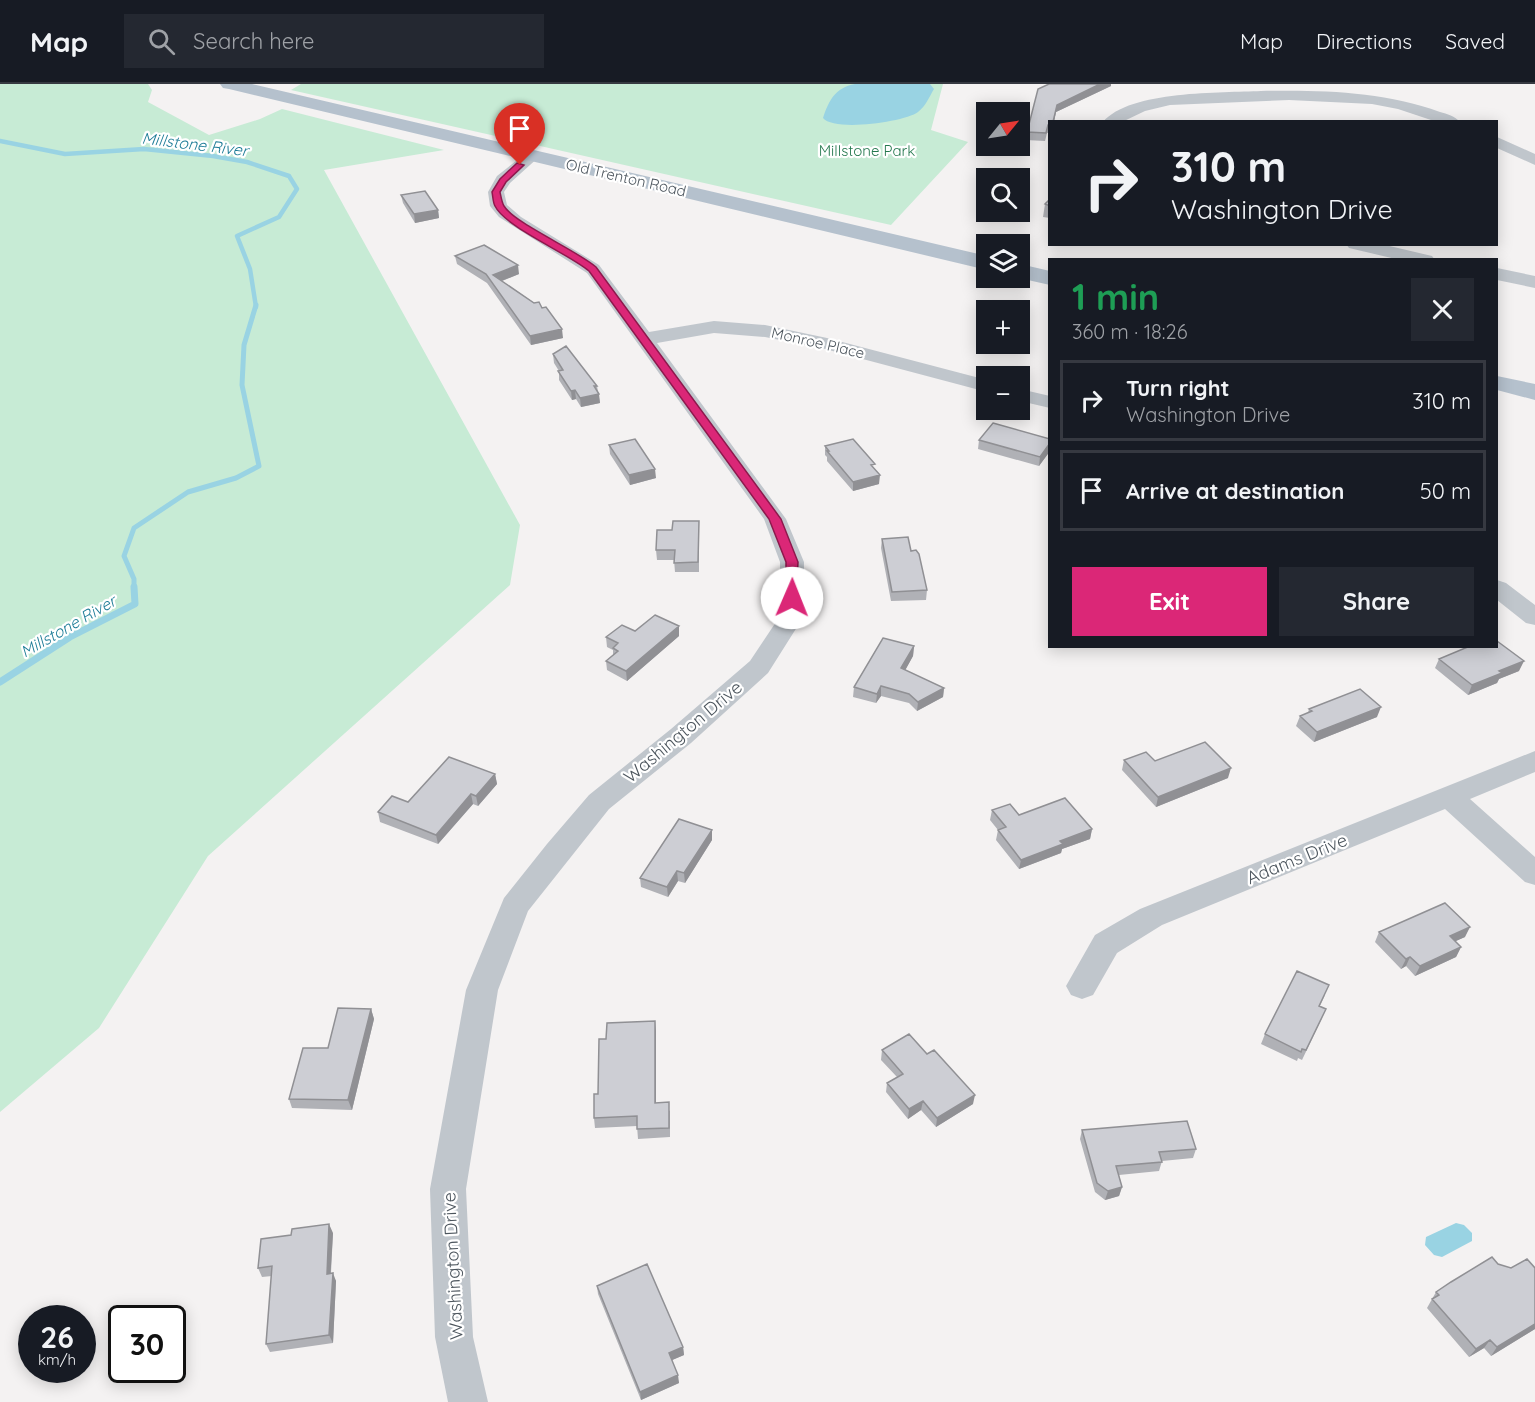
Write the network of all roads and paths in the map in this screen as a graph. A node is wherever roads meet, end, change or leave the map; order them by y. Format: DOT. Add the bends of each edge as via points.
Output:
graph roads {
  1 [pos="229,84"];
  2 [pos="1113,120"];
  3 [pos="1447,120"];
  4 [pos="1498,142"];
  5 [pos="532,156"];
  6 [pos="1535,160"];
  7 [pos="1364,246"];
  8 [pos="1417,258"];
  9 [pos="976,260"];
  10 [pos="1030,273"];
  11 [pos="1498,274"];
  12 [pos="1048,278"];
  13 [pos="1535,282"];
  14 [pos="645,339"];
  15 [pos="976,383"];
  16 [pos="1498,383"];
  17 [pos="1535,392"];
  18 [pos="1030,397"];
  19 [pos="1048,401"];
  20 [pos="1498,589"];
  21 [pos="1535,617"];
  22 [pos="1535,761"];
  23 [pos="1450,797"];
  24 [pos="1535,874"];
  25 [pos="1082,986"];
  26 [pos="468,1402"];
  1 -- 5 [label="main road, Old Trenton Road"];
  2 -- 3 [label="street" via="1130,109 1170,100 1296,94 1349,95 1396,103"];
  4 -- 6 [label="street"];
  5 -- 9 [label="main road, Old Trenton Road"];
  5 -- 14 [label="street, Washington Drive" via="503,180 496,192 500,207 511,219 593,269"];
  7 -- 8 [label="street"];
  10 -- 12 [label="main road"];
  11 -- 13 [label="street"];
  14 -- 15 [label="street, Monroe Place" via="714,327 765,331"];
  14 -- 26 [label="street, Washington Drive" via="775,519 792,562 792,616 759,667 599,802 515,906 482,990 448,1189 454,1337"];
  16 -- 17 [label="main road"];
  18 -- 19 [label="street"];
  20 -- 21 [label="street"];
  22 -- 23 [label="street, Adams Drive"];
  23 -- 24 [label="street"];
  23 -- 25 [label="street, Adams Drive" via="1151,917 1106,944"];
}
